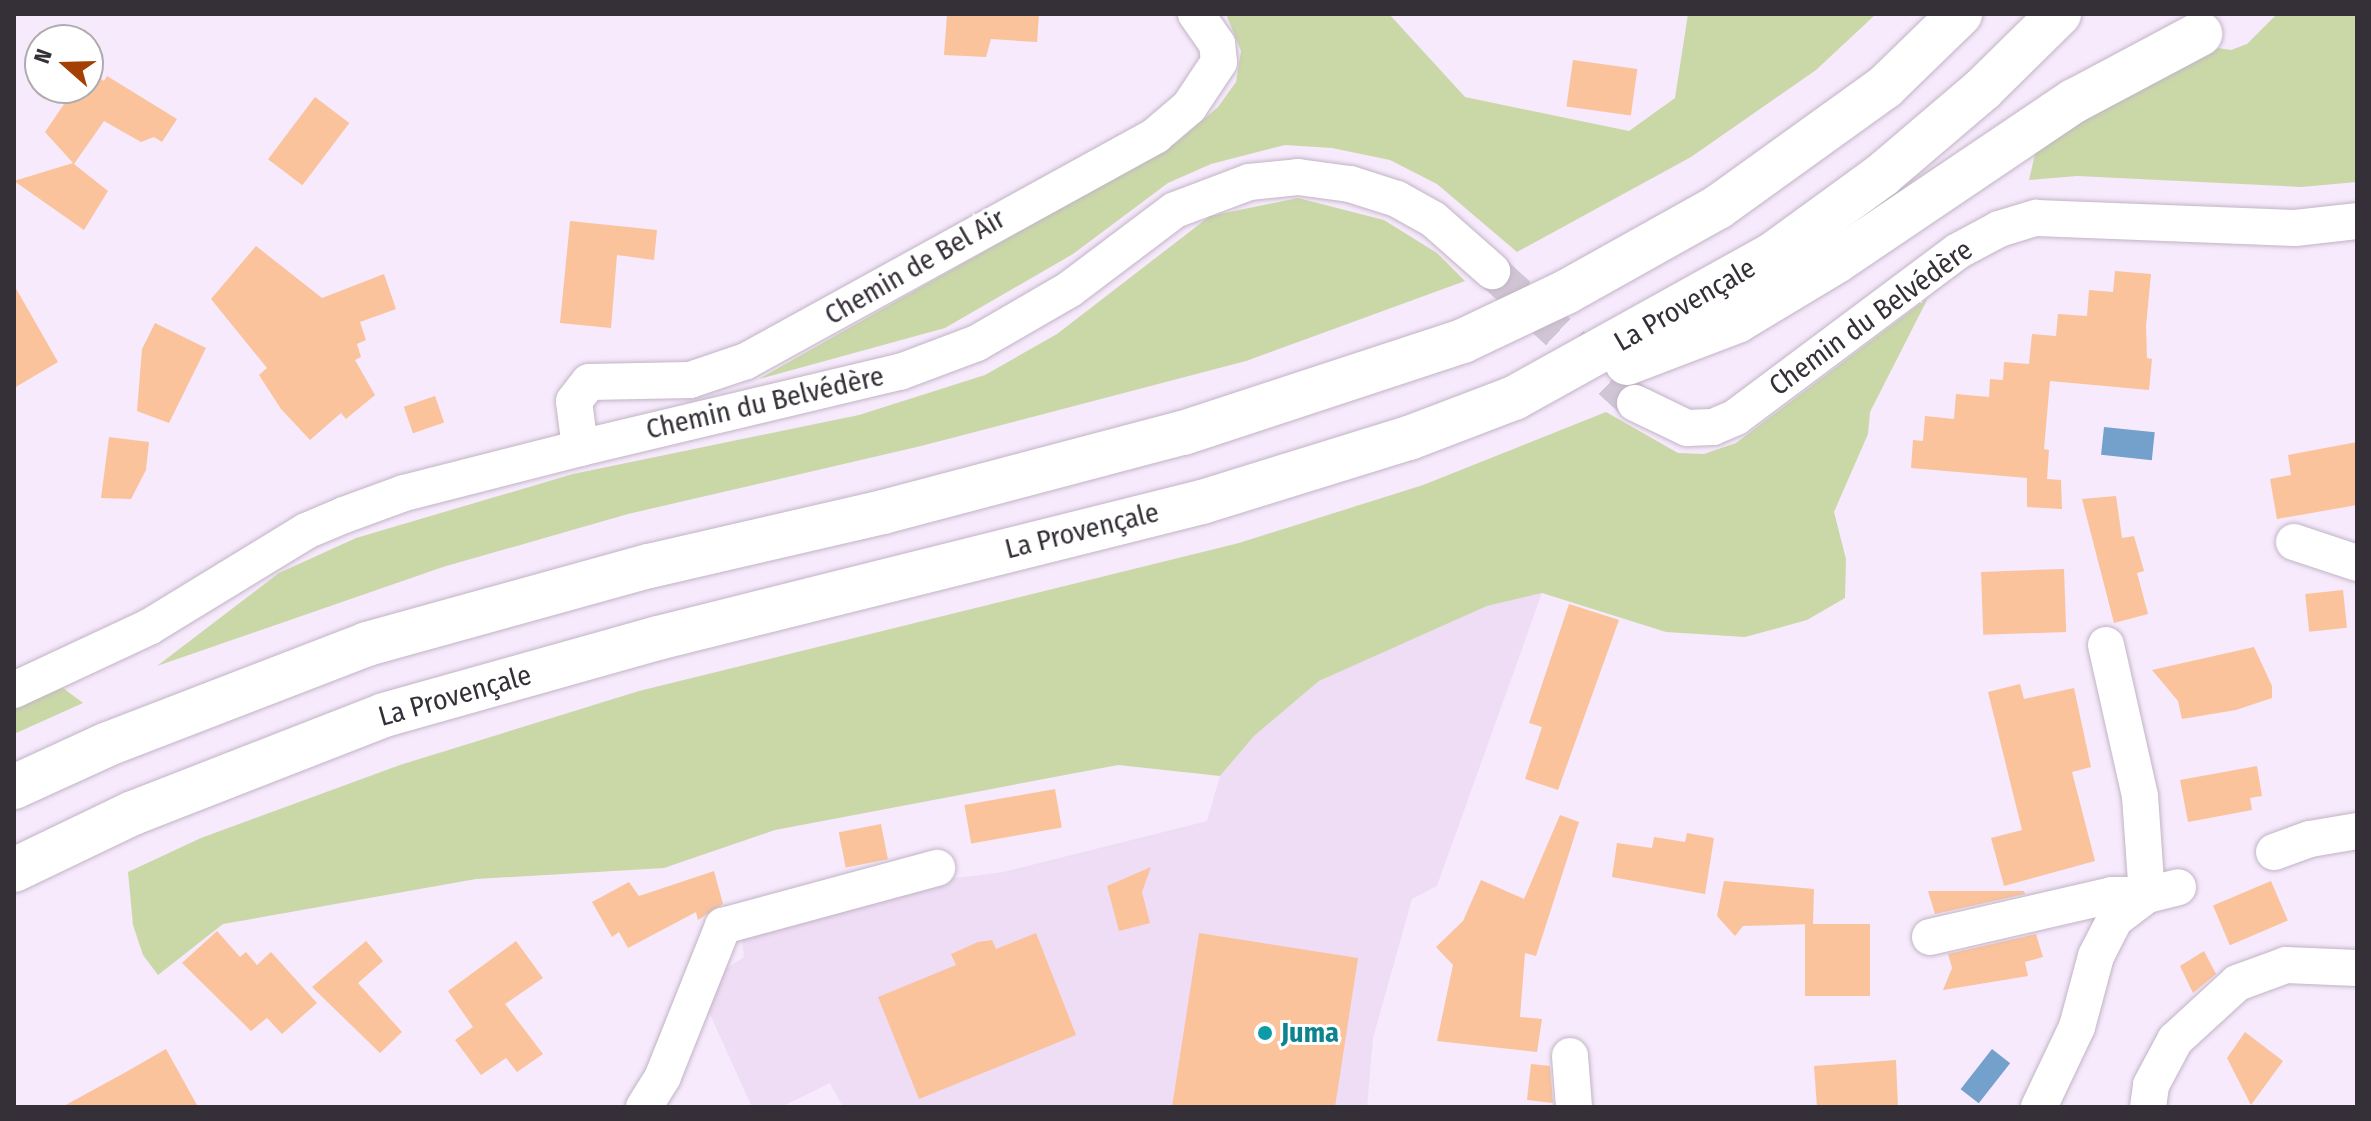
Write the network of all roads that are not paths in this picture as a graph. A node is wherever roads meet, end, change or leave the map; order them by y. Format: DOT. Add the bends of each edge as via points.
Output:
graph roads {
  1 [pos="1196,14"];
  2 [pos="1960,14"];
  3 [pos="2059,14"];
  4 [pos="2200,34"];
  5 [pos="2357,221"];
  6 [pos="1492,271"];
  7 [pos="1514,398"];
  8 [pos="1635,403"];
  9 [pos="580,448"];
  10 [pos="2294,542"];
  11 [pos="2357,563"];
  12 [pos="2106,645"];
  13 [pos="14,690"];
  14 [pos="14,787"];
  15 [pos="2357,831"];
  16 [pos="2274,852"];
  17 [pos="937,868"];
  18 [pos="14,870"];
  19 [pos="2162,891"];
  20 [pos="1930,937"];
  21 [pos="2357,968"];
  22 [pos="1570,1056"];
  23 [pos="644,1107"];
  24 [pos="1574,1107"];
  25 [pos="2039,1107"];
  26 [pos="2148,1107"];
  1 -- 9 [label="street, Chemin de Bel Air" via="1217,44 1219,62 1189,107 1155,136 746,361 690,380 589,382 574,401"];
  2 -- 14 [label="highway" via="1885,87 1718,207 1566,292 1463,341 1183,433 883,512 649,566 367,644 108,744"];
  3 -- 7 [label="highway, La Provençale" via="1983,89 1882,175 1772,255"];
  4 -- 7 [label="highway" via="2074,101 1838,260 1737,321 1660,352"];
  5 -- 8 [label="street, Chemin du Belvédère" via="2295,228 2036,218 1999,229 1958,251 1736,417 1713,427 1687,428"];
  6 -- 9 [label="street, Chemin du Belvédère" via="1433,219 1397,199 1350,184 1298,177 1249,182 1175,210 1070,289 977,343 900,372"];
  7 -- 18 [label="highway, La Provençale" via="1409,438 1202,502 658,638 384,715 133,813"];
  9 -- 13 [label="street, Chemin du Belvédère" via="404,493 306,531 149,627"];
  10 -- 11 [label="street"];
  12 -- 19 [label="street"];
  15 -- 16 [label="street"];
  17 -- 23 [label="street" via="723,926 663,1076"];
  19 -- 20 [label="street" via="2112,895"];
  19 -- 25 [label="street" via="2115,919 2096,956 2077,1027"];
  21 -- 26 [label="street" via="2286,965 2237,983 2175,1040 2151,1085"];
  22 -- 24 [label="street"];
}
